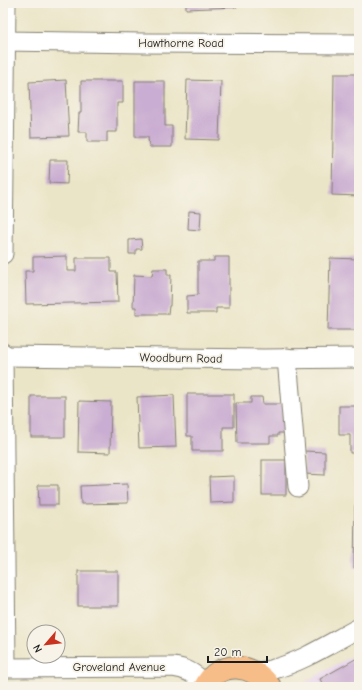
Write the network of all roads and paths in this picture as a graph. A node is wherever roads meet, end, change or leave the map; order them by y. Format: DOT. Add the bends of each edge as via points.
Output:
graph roads {
  1 [pos="6,3"];
  2 [pos="4,41"];
  3 [pos="359,44"];
  4 [pos="3,199"];
  5 [pos="3,254"];
  6 [pos="3,353"];
  7 [pos="3,356"];
  8 [pos="287,358"];
  9 [pos="359,358"];
  10 [pos="298,487"];
  11 [pos="359,628"];
  12 [pos="5,668"];
  13 [pos="263,680"];
  14 [pos="206,686"];
  1 -- 2 [label="street"];
  2 -- 3 [label="street, Hawthorne Road"];
  2 -- 4 [label="street"];
  4 -- 5 [label="street"];
  6 -- 7 [label="street"];
  7 -- 8 [label="street, Woodburn Road"];
  7 -- 12 [label="street"];
  8 -- 9 [label="street, Woodburn Road"];
  8 -- 10 [label="street"];
  11 -- 13 [label="street" via="311,654 274,670"];
  12 -- 14 [label="street, Groveland Avenue" via="174,667 187,670"];
  13 -- 14 [label="main road" via="246,668 236,667 219,672"];
}
